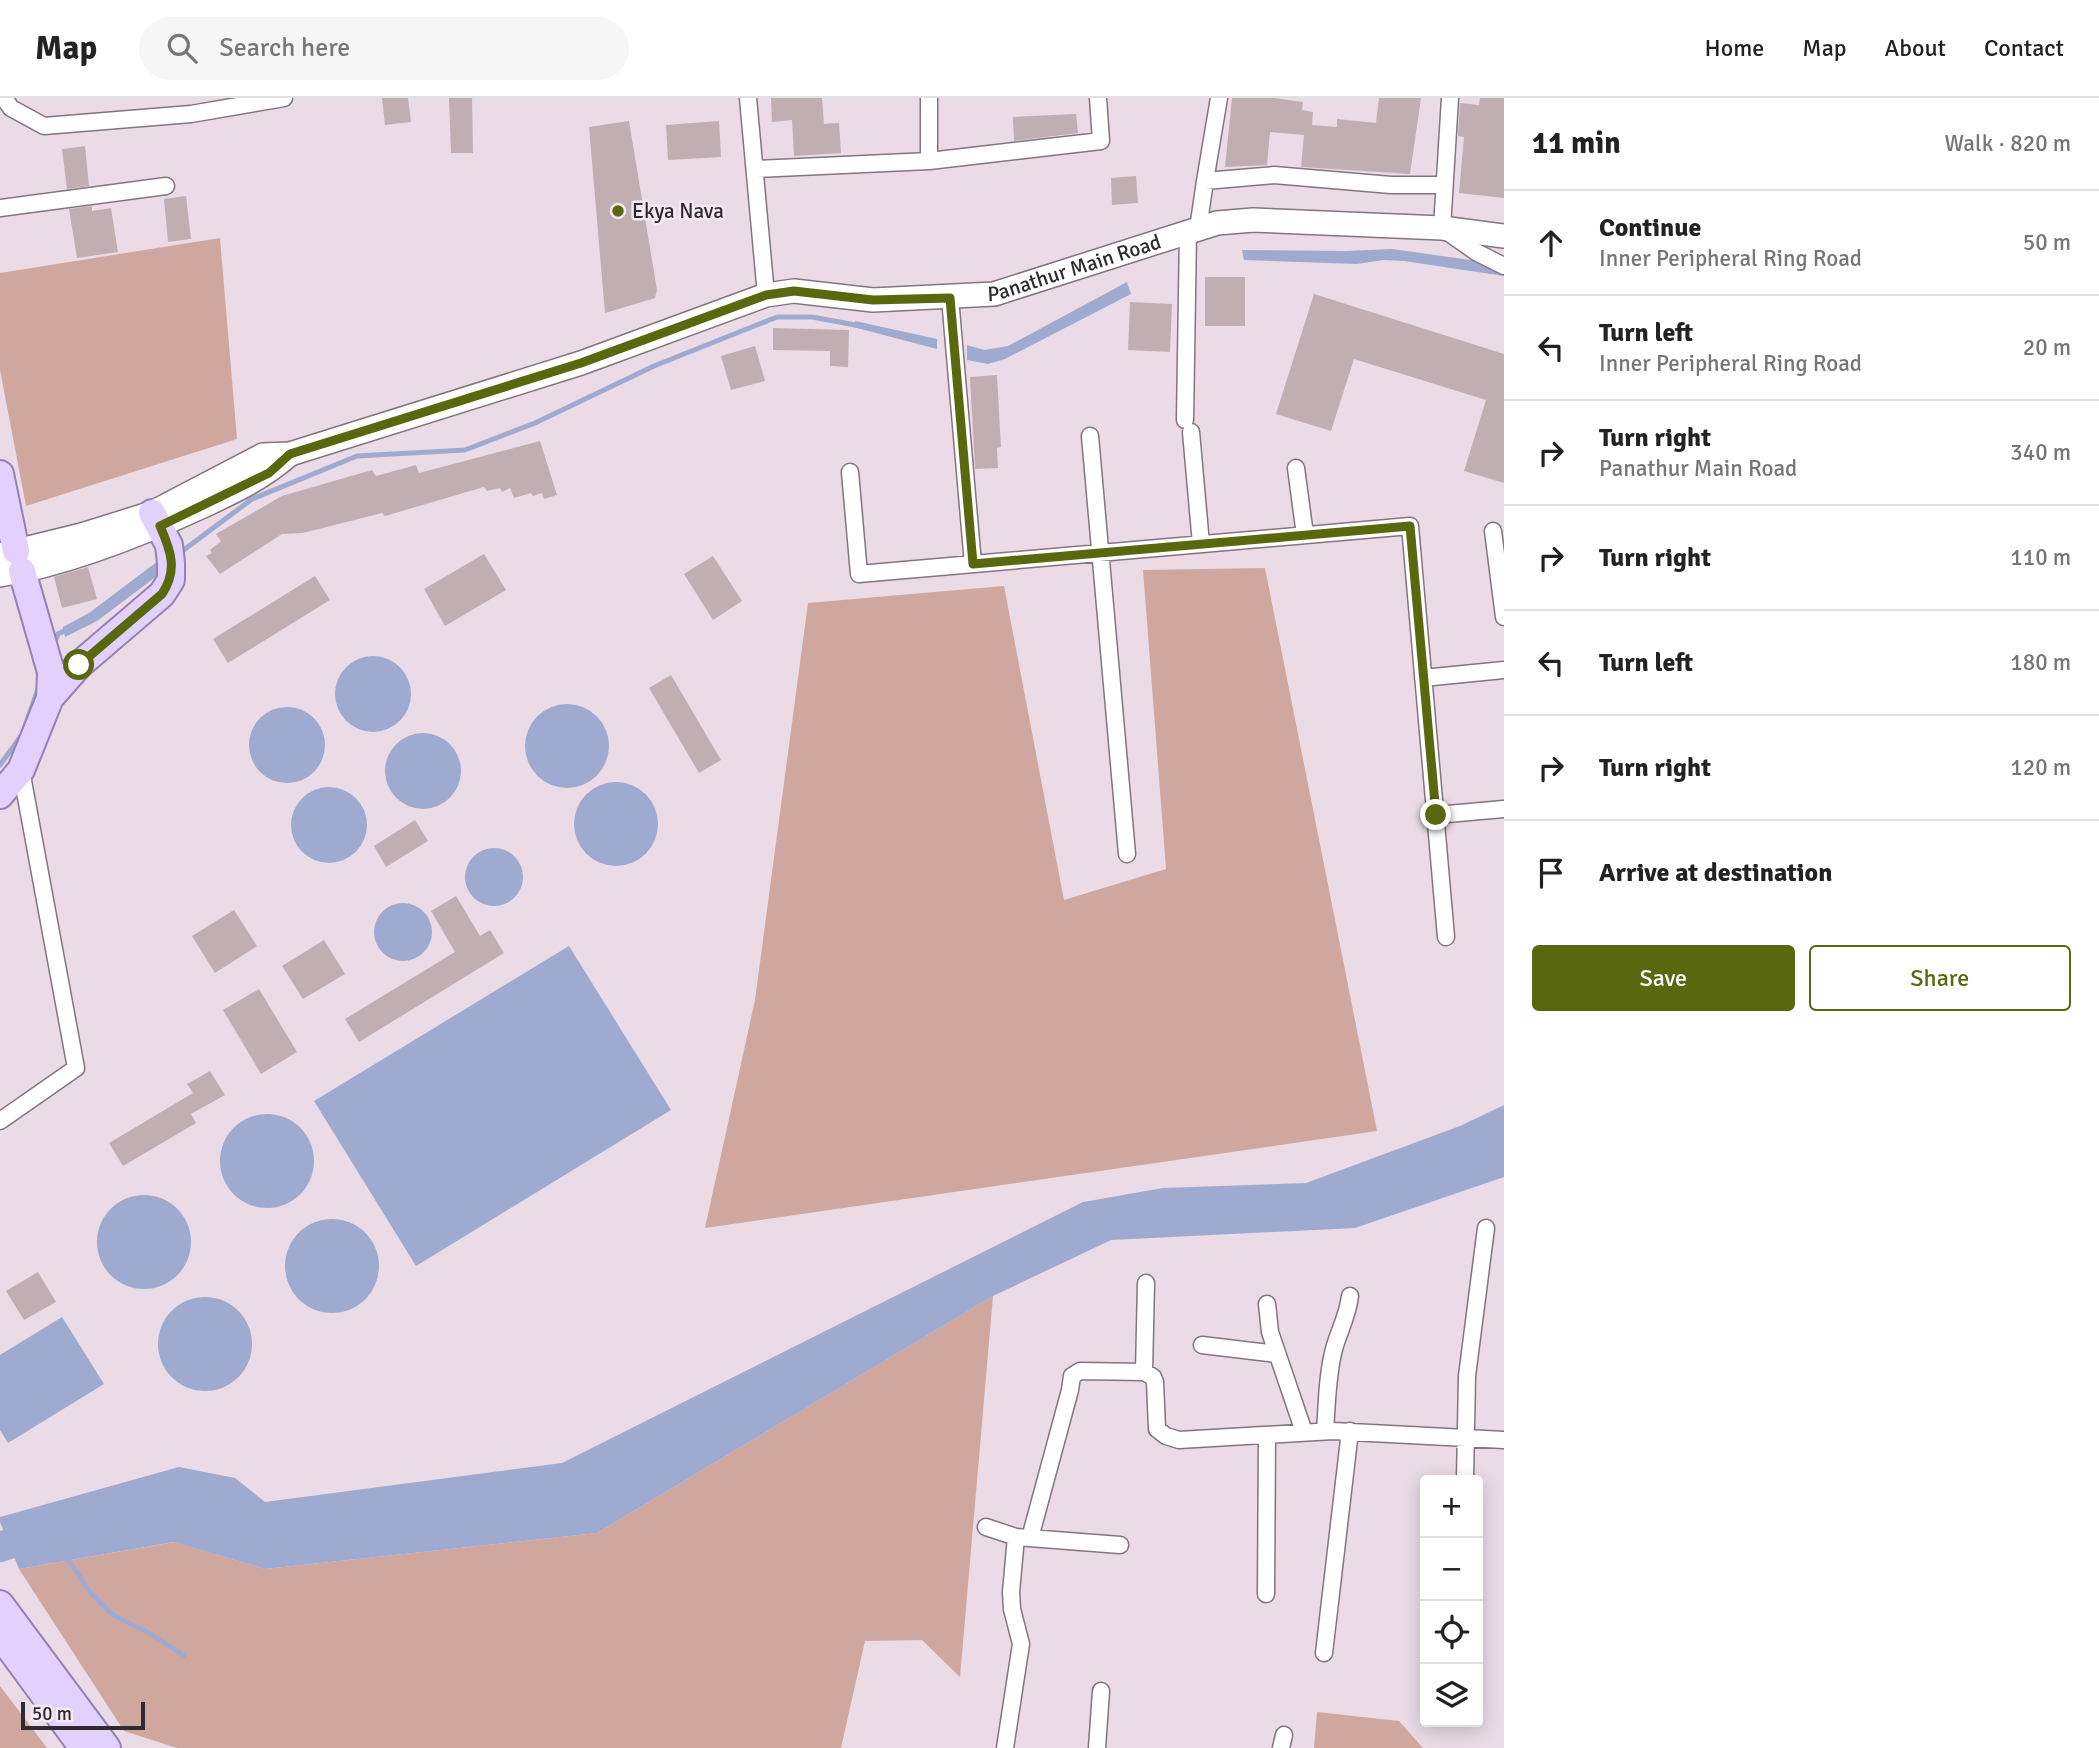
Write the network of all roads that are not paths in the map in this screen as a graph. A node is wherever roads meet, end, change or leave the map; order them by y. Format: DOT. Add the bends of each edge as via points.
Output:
graph roads {
  1 [pos="4,98"];
  2 [pos="284,98"];
  3 [pos="748,98"];
  4 [pos="929,98"];
  5 [pos="1098,98"];
  6 [pos="1219,98"];
  7 [pos="1450,98"];
  8 [pos="1458,98"];
  9 [pos="929,161"];
  10 [pos="756,169"];
  11 [pos="1205,181"];
  12 [pos="1443,185"];
  13 [pos="166,186"];
  14 [pos="0,208"];
  15 [pos="1446,229"];
  16 [pos="1193,231"];
  17 [pos="1504,236"];
  18 [pos="1504,266"];
  19 [pos="766,295"];
  20 [pos="950,298"];
  21 [pos="1090,436"];
  22 [pos="1296,468"];
  23 [pos="850,472"];
  24 [pos="0,474"];
  25 [pos="1493,531"];
  26 [pos="1305,535"];
  27 [pos="163,537"];
  28 [pos="1201,544"];
  29 [pos="1101,553"];
  30 [pos="9,563"];
  31 [pos="973,564"];
  32 [pos="1504,617"];
  33 [pos="1504,670"];
  34 [pos="49,674"];
  35 [pos="1423,678"];
  36 [pos="21,770"];
  37 [pos="0,795"];
  38 [pos="1504,809"];
  39 [pos="1436,815"];
  40 [pos="1127,854"];
  41 [pos="1447,937"];
  42 [pos="0,1121"];
  43 [pos="1486,1228"];
  44 [pos="1146,1283"];
  45 [pos="1350,1296"];
  46 [pos="1267,1304"];
  47 [pos="1202,1345"];
  48 [pos="1277,1354"];
  49 [pos="1144,1372"];
  50 [pos="1325,1431"];
  51 [pos="1350,1431"];
  52 [pos="1304,1432"];
  53 [pos="1267,1435"];
  54 [pos="1465,1437"];
  55 [pos="1504,1440"];
  56 [pos="1465,1475"];
  57 [pos="986,1527"];
  58 [pos="1023,1538"];
  59 [pos="1120,1545"];
  60 [pos="1266,1594"];
  61 [pos="0,1604"];
  62 [pos="0,1635"];
  63 [pos="1324,1653"];
  64 [pos="1101,1691"];
  65 [pos="83,1748"];
  66 [pos="107,1748"];
  67 [pos="1005,1748"];
  68 [pos="1097,1748"];
  1 -- 2 [label="street" via="11,108 44,126 191,114"];
  3 -- 10 [label="street"];
  4 -- 9 [label="street"];
  5 -- 9 [label="street" via="1101,141"];
  6 -- 11 [label="street"];
  7 -- 12 [label="street"];
  8 -- 15 [label="street"];
  9 -- 10 [label="street"];
  10 -- 19 [label="street"];
  11 -- 12 [label="street" via="1273,176"];
  11 -- 16 [label="street"];
  12 -- 15 [label="street"];
  13 -- 14 [label="street"];
  15 -- 16 [label="street, Panathur Main Road" via="1253,220 1217,223"];
  15 -- 17 [label="street, Panathur Main Road"];
  15 -- 18 [label="street"];
  16 -- 20 [label="street, Panathur Main Road" via="995,294"];
  16 -- 28 [label="street" via="1188,426"];
  19 -- 20 [label="street, Panathur Main Road" via="794,291 873,300"];
  19 -- 27 [label="street, Panathur Main Road" via="581,363 290,454 269,473"];
  20 -- 31 [label="street"];
  21 -- 29 [label="street"];
  22 -- 26 [label="street"];
  23 -- 31 [label="street" via="859,574"];
  24 -- 30 [label="main road"];
  25 -- 32 [label="street"];
  26 -- 28 [label="street"];
  26 -- 35 [label="street" via="1410,526"];
  27 -- 30 [label="street, Panathur Main Road" via="132,537"];
  27 -- 34 [label="main road" via="171,580 162,594 79,665"];
  28 -- 29 [label="street"];
  29 -- 31 [label="street"];
  29 -- 40 [label="street"];
  30 -- 34 [label="main road"];
  33 -- 35 [label="street"];
  34 -- 36 [label="main road"];
  35 -- 39 [label="street"];
  36 -- 37 [label="main road"];
  36 -- 42 [label="street" via="76,1068"];
  38 -- 39 [label="street"];
  39 -- 41 [label="street"];
  43 -- 54 [label="street" via="1467,1376"];
  44 -- 49 [label="street"];
  45 -- 50 [label="street" via="1330,1373"];
  46 -- 48 [label="street"];
  47 -- 48 [label="street"];
  48 -- 52 [label="street"];
  49 -- 53 [label="street" via="1155,1382 1157,1429 1166,1436 1179,1440"];
  49 -- 58 [label="street" via="1080,1371 1072,1376"];
  50 -- 51 [label="street"];
  50 -- 52 [label="street"];
  51 -- 54 [label="street"];
  51 -- 63 [label="street"];
  52 -- 53 [label="street"];
  53 -- 60 [label="street"];
  54 -- 55 [label="street"];
  54 -- 56 [label="street"];
  57 -- 58 [label="street"];
  58 -- 59 [label="street"];
  58 -- 67 [label="street" via="1011,1592 1021,1644"];
  61 -- 66 [label="main road"];
  62 -- 65 [label="main road"];
  64 -- 68 [label="street"];
}
